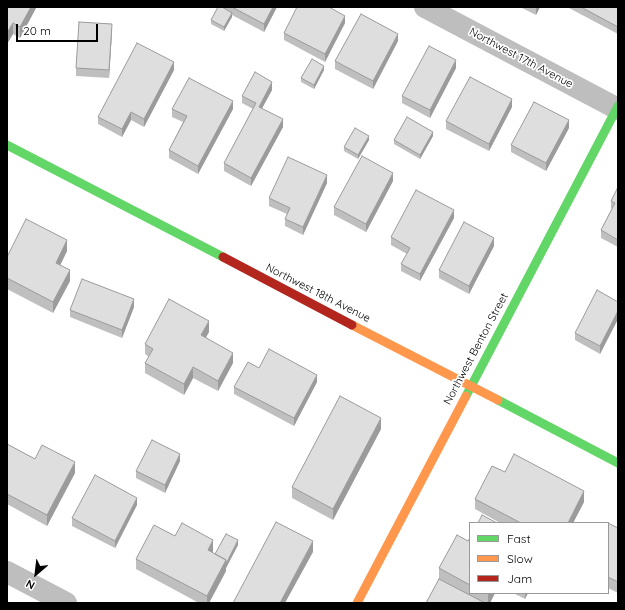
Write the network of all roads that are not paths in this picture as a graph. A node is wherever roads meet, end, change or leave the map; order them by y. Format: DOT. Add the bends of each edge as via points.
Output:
graph roads {
  1 [pos="425,7"];
  2 [pos="618,108"];
  3 [pos="7,145"];
  4 [pos="470,386"];
  5 [pos="618,463"];
  6 [pos="7,572"];
  7 [pos="66,603"];
  8 [pos="356,603"];
  1 -- 2 [label="street, Northwest 17th Avenue"];
  2 -- 4 [label="street, Northwest Benton Street"];
  3 -- 4 [label="street, Northwest 18th Avenue"];
  4 -- 5 [label="street, Northwest 18th Avenue"];
  4 -- 8 [label="street, Northwest Benton Street"];
  6 -- 7 [label="street"];
}
